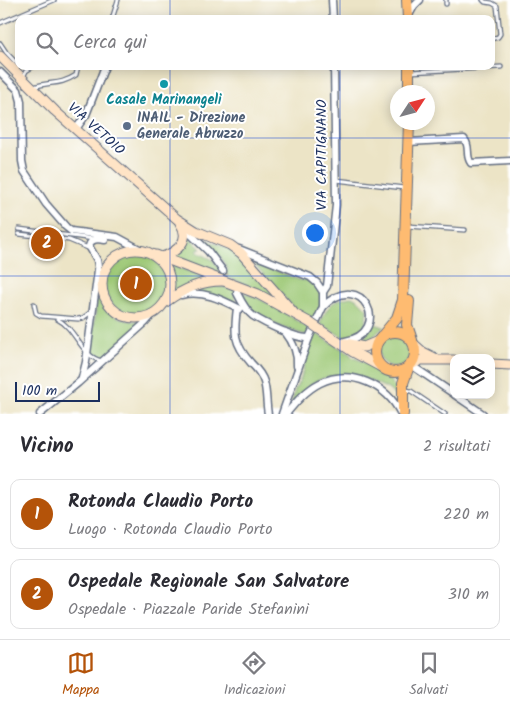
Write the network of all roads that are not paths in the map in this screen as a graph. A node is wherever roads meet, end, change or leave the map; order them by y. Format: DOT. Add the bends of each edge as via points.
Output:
graph roads {
  1 [pos="54,0"];
  2 [pos="118,0"];
  3 [pos="332,0"];
  4 [pos="407,0"];
  5 [pos="420,0"];
  6 [pos="483,0"];
  7 [pos="19,15"];
  8 [pos="113,15"];
  9 [pos="333,15"];
  10 [pos="408,15"];
  11 [pos="410,15"];
  12 [pos="15,17"];
  13 [pos="0,23"];
  14 [pos="495,38"];
  15 [pos="0,43"];
  16 [pos="0,56"];
  17 [pos="15,62"];
  18 [pos="495,67"];
  19 [pos="501,67"];
  20 [pos="15,68"];
  21 [pos="17,70"];
  22 [pos="21,70"];
  23 [pos="30,70"];
  24 [pos="77,70"];
  25 [pos="103,70"];
  26 [pos="334,70"];
  27 [pos="409,70"];
  28 [pos="0,72"];
  29 [pos="24,76"];
  30 [pos="409,85"];
  31 [pos="31,88"];
  32 [pos="76,129"];
  33 [pos="409,130"];
  34 [pos="408,142"];
  35 [pos="510,161"];
  36 [pos="336,180"];
  37 [pos="407,188"];
  38 [pos="180,223"];
  39 [pos="406,228"];
  40 [pos="19,229"];
  41 [pos="465,230"];
  42 [pos="19,234"];
  43 [pos="97,239"];
  44 [pos="126,241"];
  45 [pos="230,245"];
  46 [pos="92,252"];
  47 [pos="146,252"];
  48 [pos="162,257"];
  49 [pos="223,271"];
  50 [pos="99,279"];
  51 [pos="228,282"];
  52 [pos="323,292"];
  53 [pos="237,293"];
  54 [pos="172,297"];
  55 [pos="34,304"];
  56 [pos="164,304"];
  57 [pos="323,307"];
  58 [pos="237,308"];
  59 [pos="93,310"];
  60 [pos="293,312"];
  61 [pos="153,314"];
  62 [pos="252,315"];
  63 [pos="54,317"];
  64 [pos="284,331"];
  65 [pos="309,338"];
  66 [pos="380,338"];
  67 [pos="337,340"];
  68 [pos="413,344"];
  69 [pos="88,353"];
  70 [pos="434,359"];
  71 [pos="450,360"];
  72 [pos="103,361"];
  73 [pos="410,364"];
  74 [pos="495,364"];
  75 [pos="510,365"];
  76 [pos="383,368"];
  77 [pos="296,375"];
  78 [pos="426,376"];
  79 [pos="78,383"];
  80 [pos="450,392"];
  81 [pos="403,393"];
  82 [pos="460,399"];
  83 [pos="287,402"];
  84 [pos="294,404"];
  85 [pos="40,414"];
  86 [pos="268,414"];
  87 [pos="284,414"];
  88 [pos="402,414"];
  89 [pos="445,414"];
  90 [pos="483,414"];
  1 -- 7 [label="lane"];
  2 -- 8 [label="lane"];
  3 -- 9 [label="street"];
  4 -- 10 [label="main road"];
  5 -- 11 [label="street"];
  6 -- 14 [label="lane" via="497,6 500,34"];
  12 -- 13 [label="lane"];
  15 -- 17 [label="lane"];
  16 -- 20 [label="street, VIA VETOIO"];
  18 -- 19 [label="lane"];
  21 -- 29 [label="street, VIA VETOIO"];
  22 -- 29 [label="lane"];
  23 -- 29 [label="lane"];
  24 -- 31 [label="lane" via="76,75 68,80"];
  25 -- 32 [label="street" via="86,115"];
  26 -- 36 [label="street, VIA CAPITIGNANO"];
  27 -- 30 [label="main road"];
  28 -- 44 [label="street" via="18,90 21,98 22,161 28,180 66,227 74,232"];
  29 -- 31 [label="street, VIA VETOIO"];
  31 -- 32 [label="street, VIA VETOIO"];
  32 -- 38 [label="street, VIA VETOIO"];
  33 -- 34 [label="main road"];
  34 -- 35 [label="street" via="464,139 471,163"];
  34 -- 37 [label="main road"];
  36 -- 37 [label="lane"];
  36 -- 52 [label="street, VIA CAPITIGNANO" via="327,286"];
  37 -- 39 [label="main road"];
  38 -- 45 [label="street, VIA VETOIO"];
  38 -- 48 [label="street" via="185,235 182,244"];
  38 -- 49 [label="street"];
  39 -- 41 [label="lane"];
  39 -- 66 [label="main road" via="402,307 394,324"];
  39 -- 68 [label="main road" via="411,274 407,326"];
  40 -- 43 [label="lane"];
  42 -- 46 [label="lane" via="69,240 84,245"];
  43 -- 44 [label="street"];
  43 -- 46 [label="street" via="90,244"];
  44 -- 47 [label="street"];
  45 -- 52 [label="street" via="310,277"];
  45 -- 60 [label="street, VIA VETOIO" via="248,260"];
  46 -- 50 [label="street" via="97,260"];
  47 -- 48 [label="street"];
  47 -- 50 [label="street" via="128,250 116,256"];
  47 -- 56 [label="street" via="159,259 168,273 170,289"];
  48 -- 51 [label="street"];
  50 -- 59 [label="street"];
  50 -- 61 [label="street" via="106,302 119,314 136,318"];
  51 -- 54 [label="street" via="209,281 186,288"];
  51 -- 60 [label="street"];
  52 -- 57 [label="street, VIA CAPITIGNANO"];
  53 -- 62 [label="street"];
  54 -- 56 [label="street"];
  54 -- 58 [label="street" via="199,293"];
  55 -- 63 [label="lane" via="38,314"];
  56 -- 61 [label="street"];
  57 -- 65 [label="street, VIA CAPITIGNANO"];
  57 -- 67 [label="street" via="347,293 361,298 368,307 370,317 365,330 354,339"];
  58 -- 62 [label="street"];
  58 -- 86 [label="street" via="236,341 265,383"];
  59 -- 63 [label="lane" via="83,318"];
  59 -- 69 [label="street"];
  60 -- 67 [label="street, bridge"];
  61 -- 72 [label="street"];
  62 -- 64 [label="street"];
  63 -- 69 [label="lane" via="68,326"];
  64 -- 65 [label="street"];
  64 -- 77 [label="street" via="296,352"];
  65 -- 77 [label="street, VIA CAPITIGNANO"];
  66 -- 67 [label="street" via="361,347"];
  66 -- 68 [label="main road" via="390,332 399,332 408,336"];
  66 -- 76 [label="main road" via="374,354"];
  67 -- 76 [label="street"];
  68 -- 70 [label="street"];
  68 -- 73 [label="main road" via="415,354"];
  69 -- 72 [label="lane"];
  69 -- 79 [label="street" via="85,370"];
  70 -- 71 [label="street"];
  70 -- 73 [label="street"];
  70 -- 78 [label="street" via="424,365"];
  72 -- 79 [label="street"];
  73 -- 76 [label="main road" via="400,372"];
  73 -- 78 [label="street"];
  73 -- 81 [label="main road" via="404,376"];
  74 -- 75 [label="street"];
  76 -- 81 [label="main road"];
  77 -- 83 [label="street, VIA CAPITIGNANO"];
  78 -- 80 [label="street"];
  79 -- 85 [label="street"];
  81 -- 88 [label="main road"];
  81 -- 89 [label="lane" via="411,391"];
  82 -- 90 [label="street"];
  83 -- 84 [label="street" via="289,406"];
  83 -- 87 [label="street, VIA CAPITIGNANO"];
  84 -- 87 [label="street"];
  84 -- 88 [label="street" via="324,381 354,378 384,390"];
}
